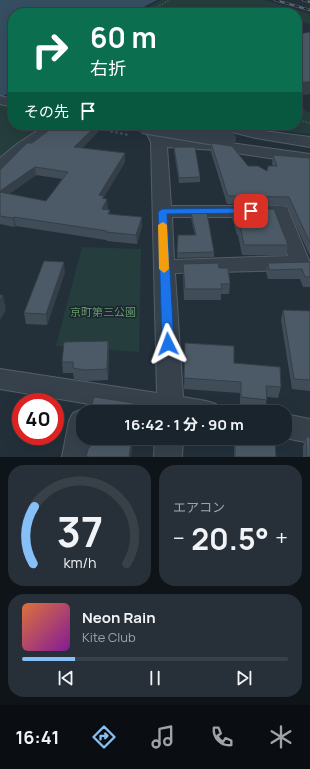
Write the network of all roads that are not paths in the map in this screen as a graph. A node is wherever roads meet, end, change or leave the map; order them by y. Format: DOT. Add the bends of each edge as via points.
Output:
graph roads {
  1 [pos="48,130"];
  2 [pos="173,130"];
  3 [pos="240,130"];
  4 [pos="158,133"];
  5 [pos="310,142"];
  6 [pos="310,150"];
  7 [pos="310,159"];
  8 [pos="0,166"];
  9 [pos="162,212"];
  10 [pos="305,263"];
  11 [pos="164,267"];
  12 [pos="0,379"];
  13 [pos="86,402"];
  14 [pos="122,405"];
  15 [pos="171,405"];
  16 [pos="292,427"];
  17 [pos="310,431"];
  18 [pos="78,445"];
  19 [pos="169,445"];
  20 [pos="76,457"];
  21 [pos="168,457"];
  1 -- 8 [label="street" via="22,147"];
  2 -- 6 [label="street, bridge" via="268,146"];
  3 -- 5 [label="street"];
  4 -- 7 [label="street" via="276,156"];
  4 -- 9 [label="street"];
  9 -- 10 [label="street" via="281,211"];
  9 -- 11 [label="street"];
  10 -- 11 [label="street"];
  11 -- 15 [label="street"];
  12 -- 13 [label="street"];
  13 -- 14 [label="street"];
  16 -- 17 [label="street"];
  18 -- 20 [label="street"];
  19 -- 21 [label="street"];
}
